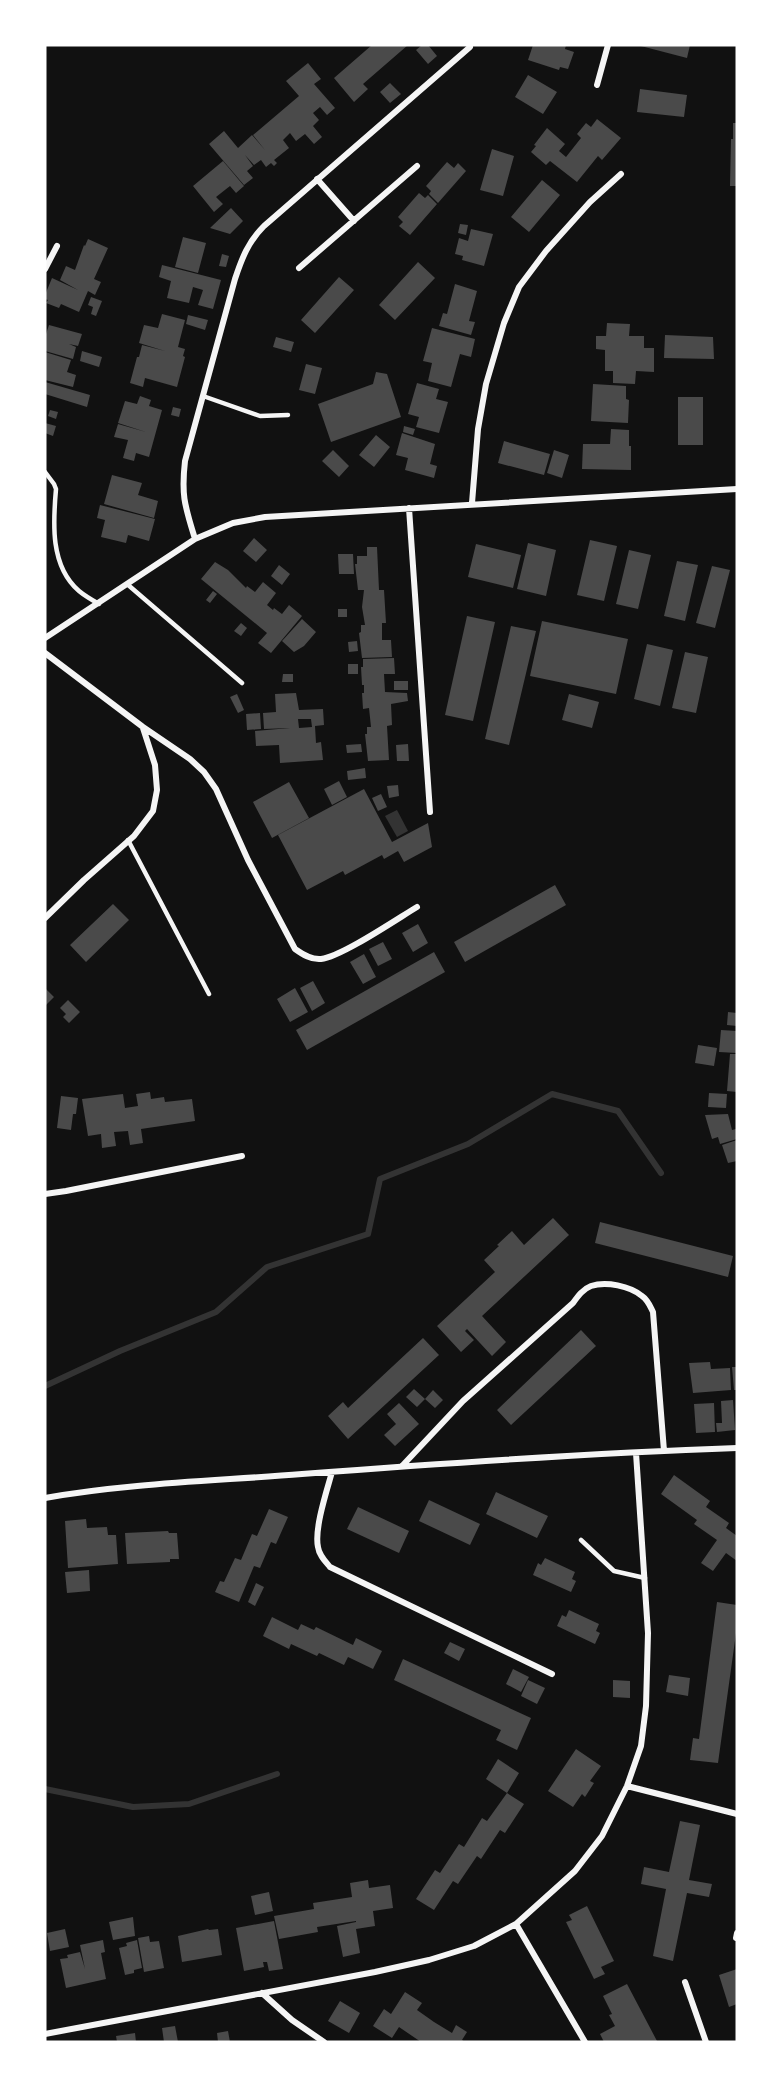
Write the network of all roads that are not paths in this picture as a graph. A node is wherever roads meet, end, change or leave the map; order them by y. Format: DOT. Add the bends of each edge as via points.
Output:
graph roads {
  1 [pos="608,45"];
  2 [pos="470,47"];
  3 [pos="597,85"];
  4 [pos="417,166"];
  5 [pos="621,174"];
  6 [pos="317,179"];
  7 [pos="354,221"];
  8 [pos="57,246"];
  9 [pos="299,268"];
  10 [pos="45,269"];
  11 [pos="204,396"];
  12 [pos="288,415"];
  13 [pos="45,472"];
  14 [pos="737,489"];
  15 [pos="472,503"];
  16 [pos="409,508"];
  17 [pos="195,539"];
  18 [pos="127,584"];
  19 [pos="99,604"];
  20 [pos="45,638"];
  21 [pos="45,653"];
  22 [pos="242,683"];
  23 [pos="143,727"];
  24 [pos="430,812"];
  25 [pos="128,840"];
  26 [pos="417,907"];
  27 [pos="45,918"];
  28 [pos="209,994"];
  29 [pos="242,1156"];
  30 [pos="45,1194"];
  31 [pos="737,1449"];
  32 [pos="664,1451"];
  33 [pos="636,1453"];
  34 [pos="403,1466"];
  35 [pos="332,1472"];
  36 [pos="45,1498"];
  37 [pos="581,1540"];
  38 [pos="645,1578"];
  39 [pos="552,1674"];
  40 [pos="627,1786"];
  41 [pos="737,1814"];
  42 [pos="516,1924"];
  43 [pos="685,1982"];
  44 [pos="262,1993"];
  45 [pos="45,2034"];
  46 [pos="324,2042"];
  47 [pos="585,2042"];
  48 [pos="706,2042"];
  1 -- 3 [label="street"];
  2 -- 6 [label="street"];
  4 -- 7 [label="street"];
  5 -- 15 [label="street" via="553,243 519,287 486,384"];
  6 -- 7 [label="street"];
  6 -- 11 [label="street" via="251,239 243,255"];
  7 -- 9 [label="street"];
  8 -- 10 [label="street"];
  11 -- 12 [label="lane" via="260,416"];
  11 -- 17 [label="street" via="182,485"];
  13 -- 19 [label="lane" via="56,489 53,525 58,556 78,590"];
  14 -- 15 [label="street"];
  15 -- 16 [label="street"];
  16 -- 17 [label="street" via="265,517 233,523"];
  16 -- 24 [label="street"];
  17 -- 18 [label="street"];
  18 -- 19 [label="street"];
  18 -- 22 [label="lane"];
  19 -- 20 [label="street"];
  21 -- 23 [label="street"];
  23 -- 25 [label="street" via="155,765 157,790 153,811"];
  23 -- 26 [label="street" via="204,772 295,949 304,955 323,959"];
  25 -- 27 [label="street"];
  25 -- 28 [label="lane"];
  29 -- 30 [label="street"];
  31 -- 32 [label="street"];
  32 -- 33 [label="street"];
  32 -- 34 [label="street" via="653,1312 642,1295 604,1283 582,1292 463,1401"];
  33 -- 34 [label="street"];
  33 -- 38 [label="street"];
  34 -- 35 [label="street"];
  35 -- 36 [label="street" via="130,1487"];
  35 -- 39 [label="street" via="318,1534 318,1547 330,1567"];
  37 -- 38 [label="lane" via="614,1571"];
  38 -- 40 [label="street" via="646,1707 641,1746"];
  40 -- 41 [label="street"];
  40 -- 42 [label="street" via="602,1836 575,1871"];
  42 -- 44 [label="street" via="474,1946 429,1960"];
  42 -- 47 [label="street"];
  43 -- 48 [label="street"];
  44 -- 45 [label="street"];
  44 -- 46 [label="street"];
}
